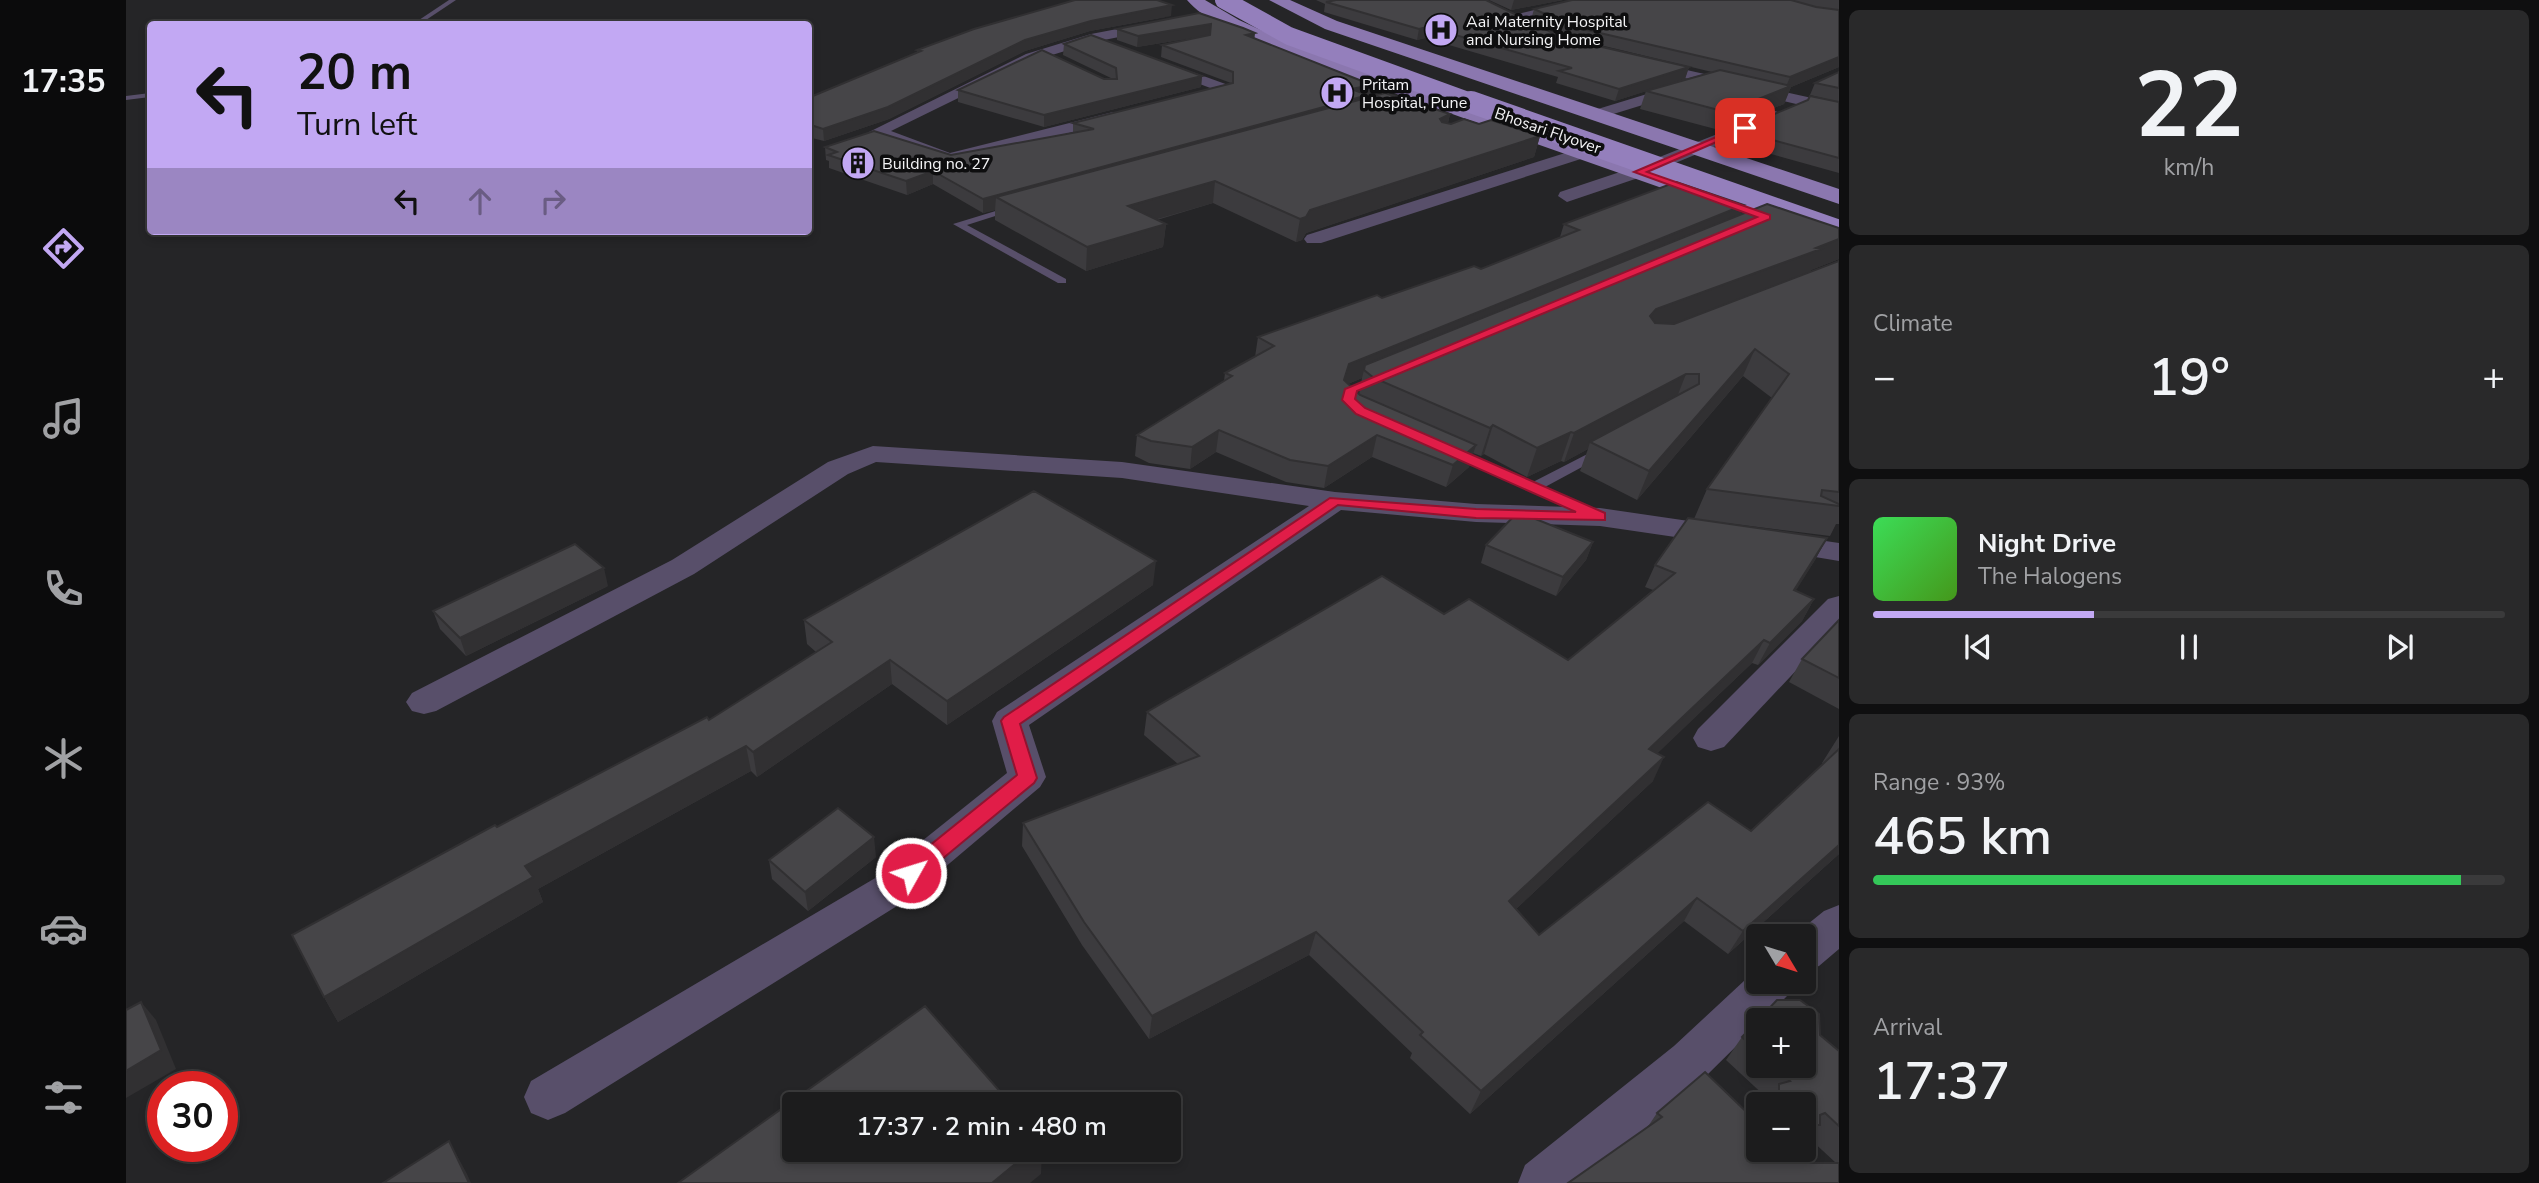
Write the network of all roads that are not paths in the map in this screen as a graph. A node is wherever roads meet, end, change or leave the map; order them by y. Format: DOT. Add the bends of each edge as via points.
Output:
graph roads {
  1 [pos="453,0"];
  2 [pos="1195,0"];
  3 [pos="1251,0"];
  4 [pos="1277,0"];
  5 [pos="1595,0"];
  6 [pos="1219,7"];
  7 [pos="421,21"];
  8 [pos="1532,31"];
  9 [pos="1091,38"];
  10 [pos="1124,51"];
  11 [pos="1149,60"];
  12 [pos="1632,61"];
  13 [pos="1711,80"];
  14 [pos="1806,88"];
  15 [pos="147,95"];
  16 [pos="1200,96"];
  17 [pos="126,97"];
  18 [pos="1790,102"];
  19 [pos="1839,109"];
  20 [pos="1135,112"];
  21 [pos="1594,115"];
  22 [pos="1694,148"];
  23 [pos="1581,153"];
  24 [pos="1638,172"];
  25 [pos="1567,196"];
  26 [pos="1839,197"];
  27 [pos="1022,206"];
  28 [pos="1839,214"];
  29 [pos="1839,231"];
  30 [pos="1314,240"];
  31 [pos="1839,241"];
  32 [pos="1062,281"];
  33 [pos="1620,440"];
  34 [pos="1435,444"];
  35 [pos="1534,487"];
  36 [pos="1335,501"];
  37 [pos="1600,517"];
  38 [pos="1839,552"];
  39 [pos="1839,606"];
  40 [pos="424,702"];
  41 [pos="1711,738"];
  42 [pos="1839,923"];
  43 [pos="1816,943"];
  44 [pos="1761,994"];
  45 [pos="1772,994"];
  46 [pos="1784,1008"];
  47 [pos="548,1097"];
  48 [pos="1543,1183"];
  1 -- 7 [label="lane"];
  2 -- 6 [label="main road"];
  3 -- 28 [label="highway, Bhosari Flyover" via="1313,32 1379,57"];
  4 -- 21 [label="main road" via="1331,25"];
  5 -- 8 [label="street" via="1502,15"];
  6 -- 9 [label="street" via="1179,21"];
  6 -- 23 [label="main road" via="1267,39 1487,125"];
  6 -- 29 [label="highway, Bhosari Flyover, bridge" via="1356,62"];
  9 -- 10 [label="street"];
  9 -- 20 [label="street" via="877,132 949,159"];
  11 -- 16 [label="street" via="1226,89"];
  12 -- 13 [label="street"];
  13 -- 18 [label="street"];
  13 -- 21 [label="street"];
  14 -- 18 [label="street"];
  15 -- 17 [label="lane"];
  18 -- 19 [label="street"];
  18 -- 22 [label="street"];
  21 -- 22 [label="main road"];
  22 -- 24 [label="street"];
  22 -- 26 [label="main road"];
  23 -- 24 [label="main road"];
  23 -- 30 [label="street"];
  24 -- 25 [label="street"];
  24 -- 31 [label="main road"];
  27 -- 32 [label="lane" via="958,224"];
  33 -- 35 [label="lane"];
  34 -- 35 [label="lane"];
  35 -- 37 [label="lane"];
  36 -- 37 [label="street"];
  36 -- 40 [label="street" via="1122,470 873,454 838,468 682,567"];
  36 -- 47 [label="street" via="1010,721 1027,778 891,889"];
  37 -- 38 [label="street"];
  39 -- 41 [label="street"];
  42 -- 43 [label="street"];
  44 -- 48 [label="street" via="1705,1075"];
  45 -- 46 [label="street"];
}
